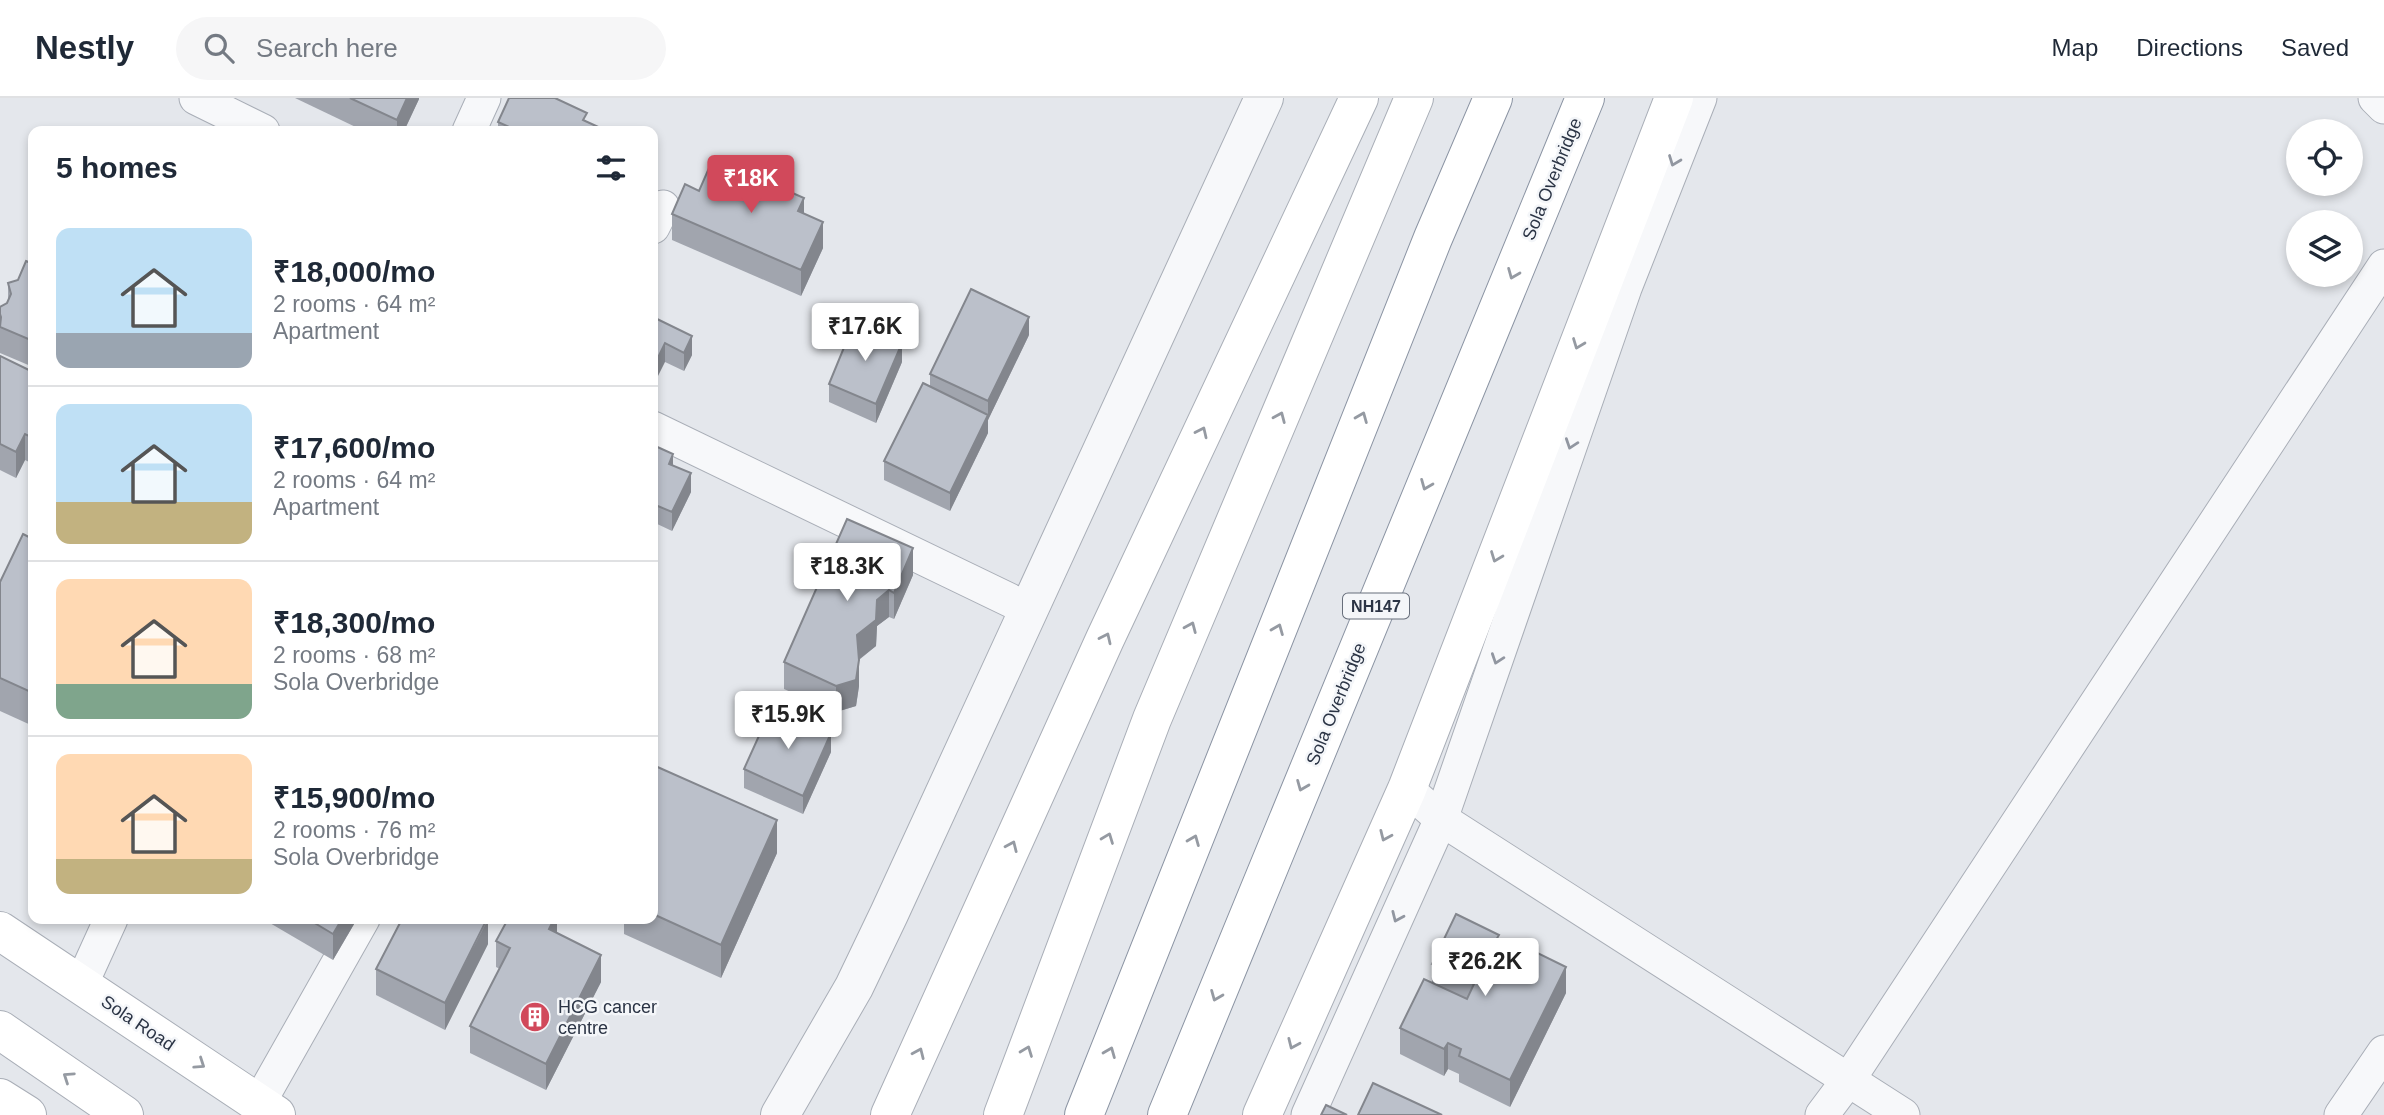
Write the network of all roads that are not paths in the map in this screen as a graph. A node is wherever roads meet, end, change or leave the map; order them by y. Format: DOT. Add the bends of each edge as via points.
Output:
graph roads {
  1 [pos="196,98"];
  2 [pos="484,98"];
  3 [pos="1264,98"];
  4 [pos="1359,98"];
  5 [pos="1414,98"];
  6 [pos="1493,98"];
  7 [pos="1585,98"];
  8 [pos="1674,98"];
  9 [pos="1700,98"];
  10 [pos="2375,98"];
  11 [pos="2384,107"];
  12 [pos="253,126"];
  13 [pos="471,126"];
  14 [pos="2384,267"];
  15 [pos="658,430"];
  16 [pos="1028,609"];
  17 [pos="1406,789"];
  18 [pos="1441,819"];
  19 [pos="109,924"];
  20 [pos="360,924"];
  21 [pos="0,931"];
  22 [pos="81,985"];
  23 [pos="0,1030"];
  24 [pos="2384,1052"];
  25 [pos="1849,1079"];
  26 [pos="0,1098"];
  27 [pos="267,1109"];
  28 [pos="1083,1111"];
  29 [pos="27,1115"];
  30 [pos="124,1115"];
  31 [pos="780,1115"];
  32 [pos="890,1115"];
  33 [pos="1003,1115"];
  34 [pos="1167,1115"];
  35 [pos="1262,1115"];
  36 [pos="1308,1115"];
  37 [pos="1822,1115"];
  38 [pos="1903,1115"];
  39 [pos="2341,1115"];
  1 -- 12 [label="street"];
  2 -- 13 [label="street"];
  3 -- 16 [label="street"];
  32 -- 4 [label="main road, one-way" via="1105,639"];
  33 -- 5 [label="main road, one-way" via="1152,719"];
  28 -- 6 [label="main road, one-way"];
  7 -- 34 [label="main road, Sola Overbridge / NH147, one-way"];
  8 -- 17 [label="main road, one-way"];
  9 -- 18 [label="street, one-way" via="1625,288"];
  10 -- 11 [label="street"];
  14 -- 25 [label="street"];
  15 -- 16 [label="street"];
  16 -- 31 [label="street" via="854,987"];
  17 -- 18 [label="street"];
  17 -- 35 [label="main road, one-way"];
  18 -- 25 [label="street"];
  18 -- 36 [label="street, one-way"];
  19 -- 22 [label="street"];
  20 -- 27 [label="street"];
  21 -- 22 [label="main road, Sola Road"];
  22 -- 27 [label="main road, Sola Road, one-way"];
  30 -- 23 [label="main road, one-way"];
  24 -- 39 [label="street"];
  25 -- 37 [label="street"];
  25 -- 38 [label="street"];
  26 -- 29 [label="main road"];
}
